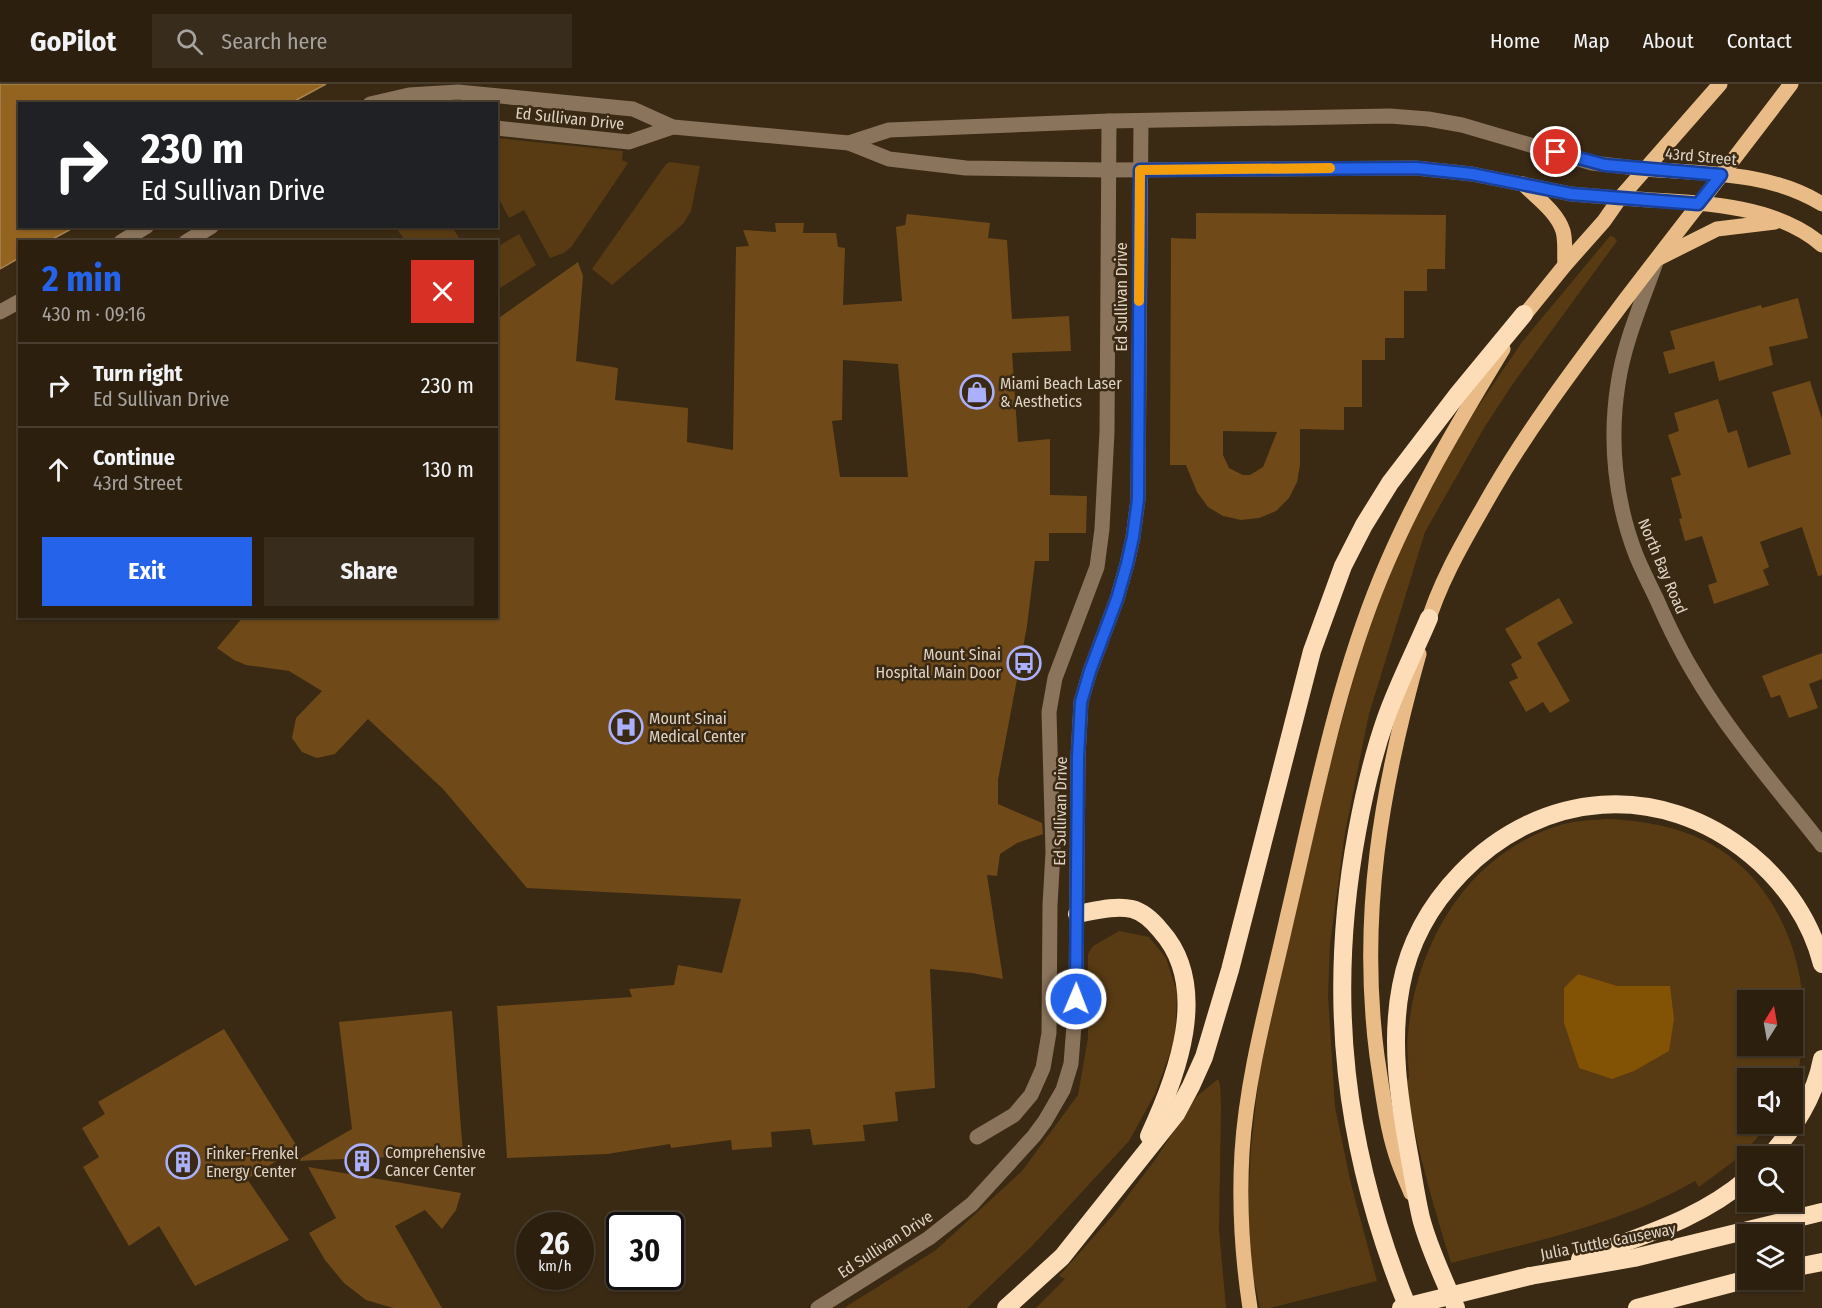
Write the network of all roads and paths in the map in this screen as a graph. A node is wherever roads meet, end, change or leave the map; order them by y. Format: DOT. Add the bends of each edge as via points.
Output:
graph roads {
  1 [pos="1720,84"];
  2 [pos="1791,84"];
  3 [pos="478,99"];
  4 [pos="379,102"];
  5 [pos="1109,121"];
  6 [pos="1141,121"];
  7 [pos="673,127"];
  8 [pos="498,128"];
  9 [pos="849,143"];
  10 [pos="1645,169"];
  11 [pos="1108,170"];
  12 [pos="1140,170"];
  13 [pos="1721,175"];
  14 [pos="1523,184"];
  15 [pos="1620,198"];
  16 [pos="1698,204"];
  17 [pos="1822,204"];
  18 [pos="1781,221"];
  19 [pos="144,228"];
  20 [pos="209,228"];
  21 [pos="125,240"];
  22 [pos="189,240"];
  23 [pos="1822,245"];
  24 [pos="1657,259"];
  25 [pos="1565,265"];
  26 [pos="18,302"];
  27 [pos="0,312"];
  28 [pos="1524,314"];
  29 [pos="1430,618"];
  30 [pos="1822,845"];
  31 [pos="1077,914"];
  32 [pos="1822,964"];
  33 [pos="1822,1059"];
  34 [pos="977,1137"];
  35 [pos="1778,1146"];
  36 [pos="1138,1159"];
  37 [pos="1737,1186"];
  38 [pos="1822,1212"];
  39 [pos="1421,1218"];
  40 [pos="1822,1262"];
  41 [pos="1803,1266"];
  42 [pos="1537,1274"];
  43 [pos="1737,1282"];
  44 [pos="818,1308"];
  45 [pos="1006,1308"];
  46 [pos="1251,1308"];
  47 [pos="1401,1308"];
  48 [pos="1408,1308"];
  49 [pos="1456,1308"];
  50 [pos="1637,1308"];
  1 -- 10 [label="main road"];
  2 -- 13 [label="main road"];
  3 -- 4 [label="street, Ed Sullivan Drive" via="458,92 417,94"];
  3 -- 7 [label="street, Ed Sullivan Drive" via="633,109"];
  5 -- 6 [label="street, Ed Sullivan Drive"];
  5 -- 9 [label="street, Ed Sullivan Drive" via="889,130"];
  5 -- 11 [label="street, Ed Sullivan Drive"];
  6 -- 10 [label="street, Ed Sullivan Drive" via="1389,116 1428,119 1497,134 1592,163"];
  6 -- 12 [label="street, Ed Sullivan Drive"];
  7 -- 8 [label="street, Ed Sullivan Drive" via="629,142"];
  7 -- 9 [label="street, Ed Sullivan Drive"];
  9 -- 11 [label="street, Ed Sullivan Drive" via="888,159 966,168"];
  10 -- 13 [label="main road, 43rd Street"];
  10 -- 15 [label="main road"];
  11 -- 12 [label="street, Ed Sullivan Drive"];
  11 -- 34 [label="street, Ed Sullivan Drive" via="1107,432 1102,529 1097,567 1055,678 1049,712 1053,852 1049,1033 1042,1068 1031,1095 1014,1115"];
  12 -- 14 [label="street, Ed Sullivan Drive" via="1416,168"];
  12 -- 31 [label="street, Ed Sullivan Drive" via="1138,499 1127,564 1081,702"];
  13 -- 16 [label="main road"];
  13 -- 17 [label="main road, 43rd Street" via="1777,184"];
  14 -- 15 [label="street, Ed Sullivan Drive" via="1571,194"];
  14 -- 25 [label="main road" via="1558,221 1564,239"];
  15 -- 16 [label="main road"];
  15 -- 25 [label="main road"];
  16 -- 18 [label="main road" via="1737,207"];
  16 -- 24 [label="main road"];
  18 -- 23 [label="main road"];
  18 -- 24 [label="main road" via="1717,229"];
  19 -- 21 [label="street"];
  20 -- 22 [label="street"];
  24 -- 29 [label="main road" via="1525,438 1462,546"];
  24 -- 30 [label="street, North Bay Road" via="1624,355 1615,407 1615,460 1626,528 1676,642 1695,675 1738,739"];
  25 -- 28 [label="main road"];
  26 -- 27 [label="street"];
  28 -- 36 [label="highway" via="1390,483 1343,566 1312,651 1257,870 1204,1057 1176,1114"];
  28 -- 46 [label="main road" via="1447,442 1401,532 1361,630 1333,725 1260,1034 1248,1104 1241,1196"];
  29 -- 39 [label="main road" via="1401,718 1383,805 1371,925 1371,995 1379,1070 1395,1154"];
  29 -- 48 [label="highway" via="1386,717 1368,780 1347,890 1341,974 1354,1130 1376,1220"];
  31 -- 36 [label="highway" via="1115,908 1141,912 1168,938 1184,973 1186,1013 1173,1081"];
  31 -- 44 [label="street, Ed Sullivan Drive" via="1071,1065 1063,1090 1045,1122 955,1218"];
  32 -- 39 [label="highway" via="1810,931 1779,881 1739,845 1707,826 1664,809 1609,804 1575,807 1520,827 1473,861 1450,884 1420,930 1401,984 1396,1071"];
  33 -- 35 [label="highway" via="1800,1118"];
  36 -- 45 [label="highway" via="1062,1257"];
  37 -- 42 [label="highway" via="1686,1219"];
  38 -- 42 [label="highway, Julia Tuttle Causeway" via="1634,1258"];
  39 -- 49 [label="highway"];
  40 -- 41 [label="highway"];
  42 -- 47 [label="highway, Julia Tuttle Causeway, bridge"];
  43 -- 50 [label="highway"];
}
